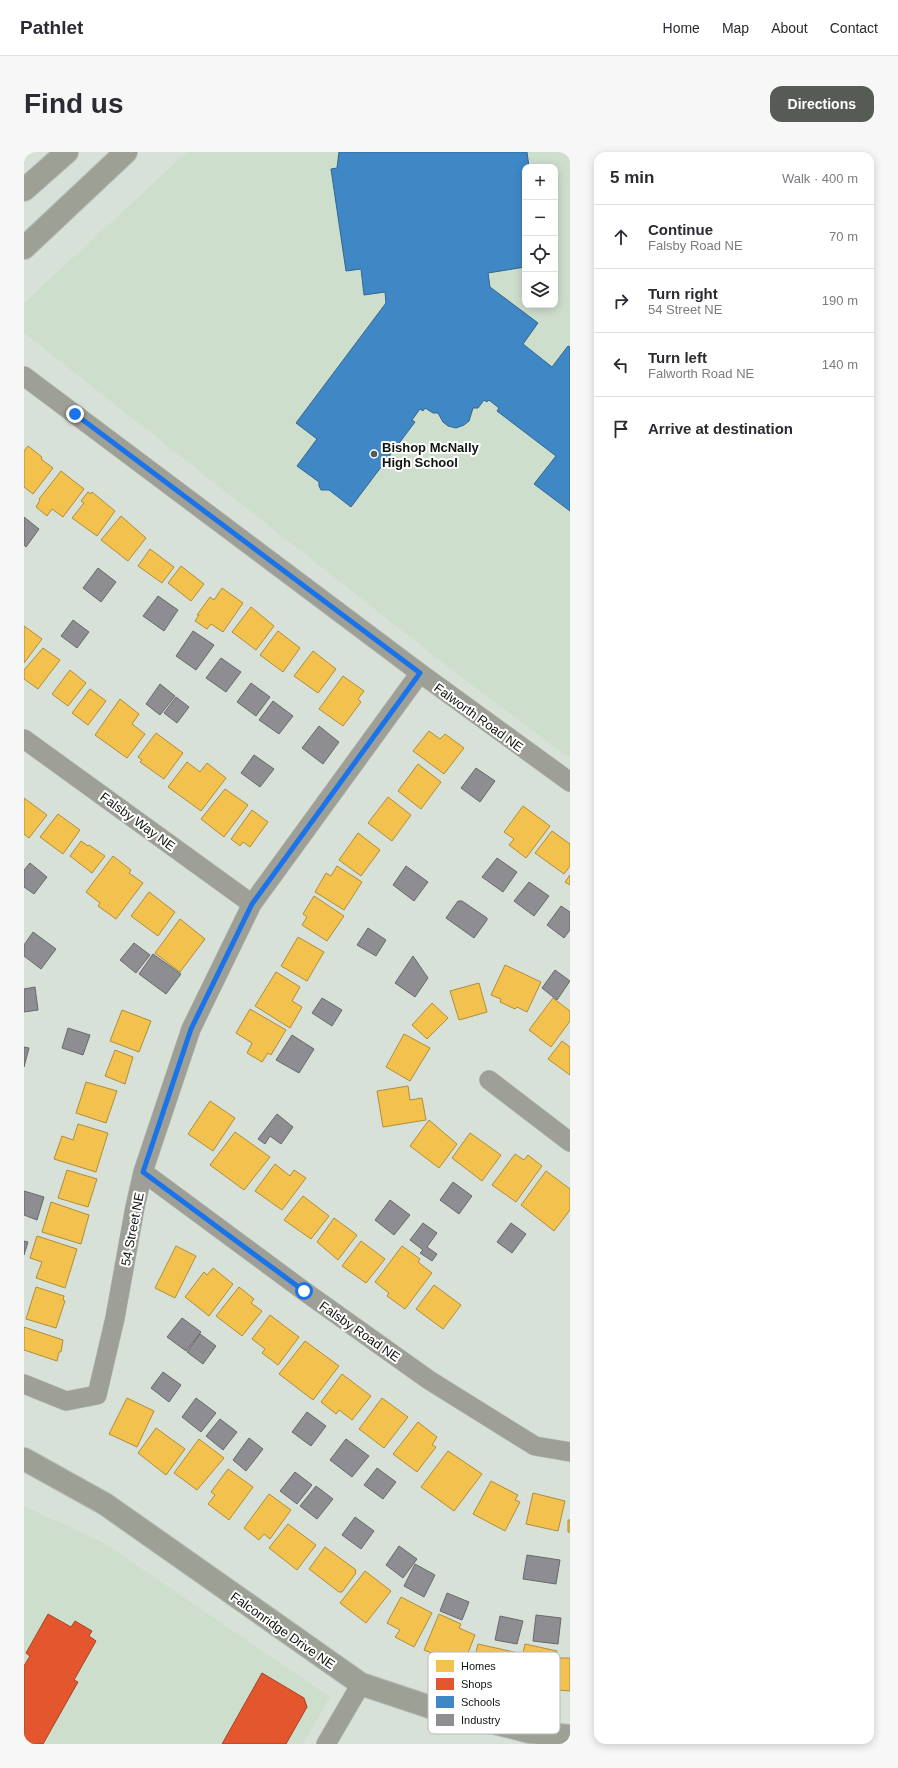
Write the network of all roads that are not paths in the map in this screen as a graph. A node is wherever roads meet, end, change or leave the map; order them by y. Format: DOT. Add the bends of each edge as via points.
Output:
graph roads {
  1 [pos="67,152"];
  2 [pos="126,152"];
  3 [pos="24,190"];
  4 [pos="24,248"];
  5 [pos="24,376"];
  6 [pos="420,673"];
  7 [pos="24,739"];
  8 [pos="570,782"];
  9 [pos="252,904"];
  10 [pos="489,1080"];
  11 [pos="570,1142"];
  12 [pos="143,1172"];
  13 [pos="24,1384"];
  14 [pos="570,1452"];
  15 [pos="24,1459"];
  16 [pos="361,1684"];
  17 [pos="428,1706"];
  18 [pos="550,1734"];
  19 [pos="570,1736"];
  20 [pos="326,1744"];
  1 -- 3 [label="street"];
  2 -- 4 [label="street"];
  5 -- 6 [label="street, Falworth Road NE"];
  6 -- 8 [label="street, Falworth Road NE"];
  6 -- 9 [label="street, 54 Street NE"];
  7 -- 9 [label="street, Falsby Way NE"];
  9 -- 12 [label="street, 54 Street NE" via="191,1029"];
  10 -- 11 [label="street"];
  12 -- 13 [label="street, 54 Street NE" via="115,1318 97,1395 66,1401"];
  12 -- 14 [label="street, Falsby Road NE" via="429,1380 535,1446"];
  15 -- 16 [label="street, Falconridge Drive NE" via="105,1504"];
  16 -- 17 [label="street, Falconridge Drive NE"];
  16 -- 20 [label="street"];
  18 -- 19 [label="street, Falconridge Drive NE"];
}
